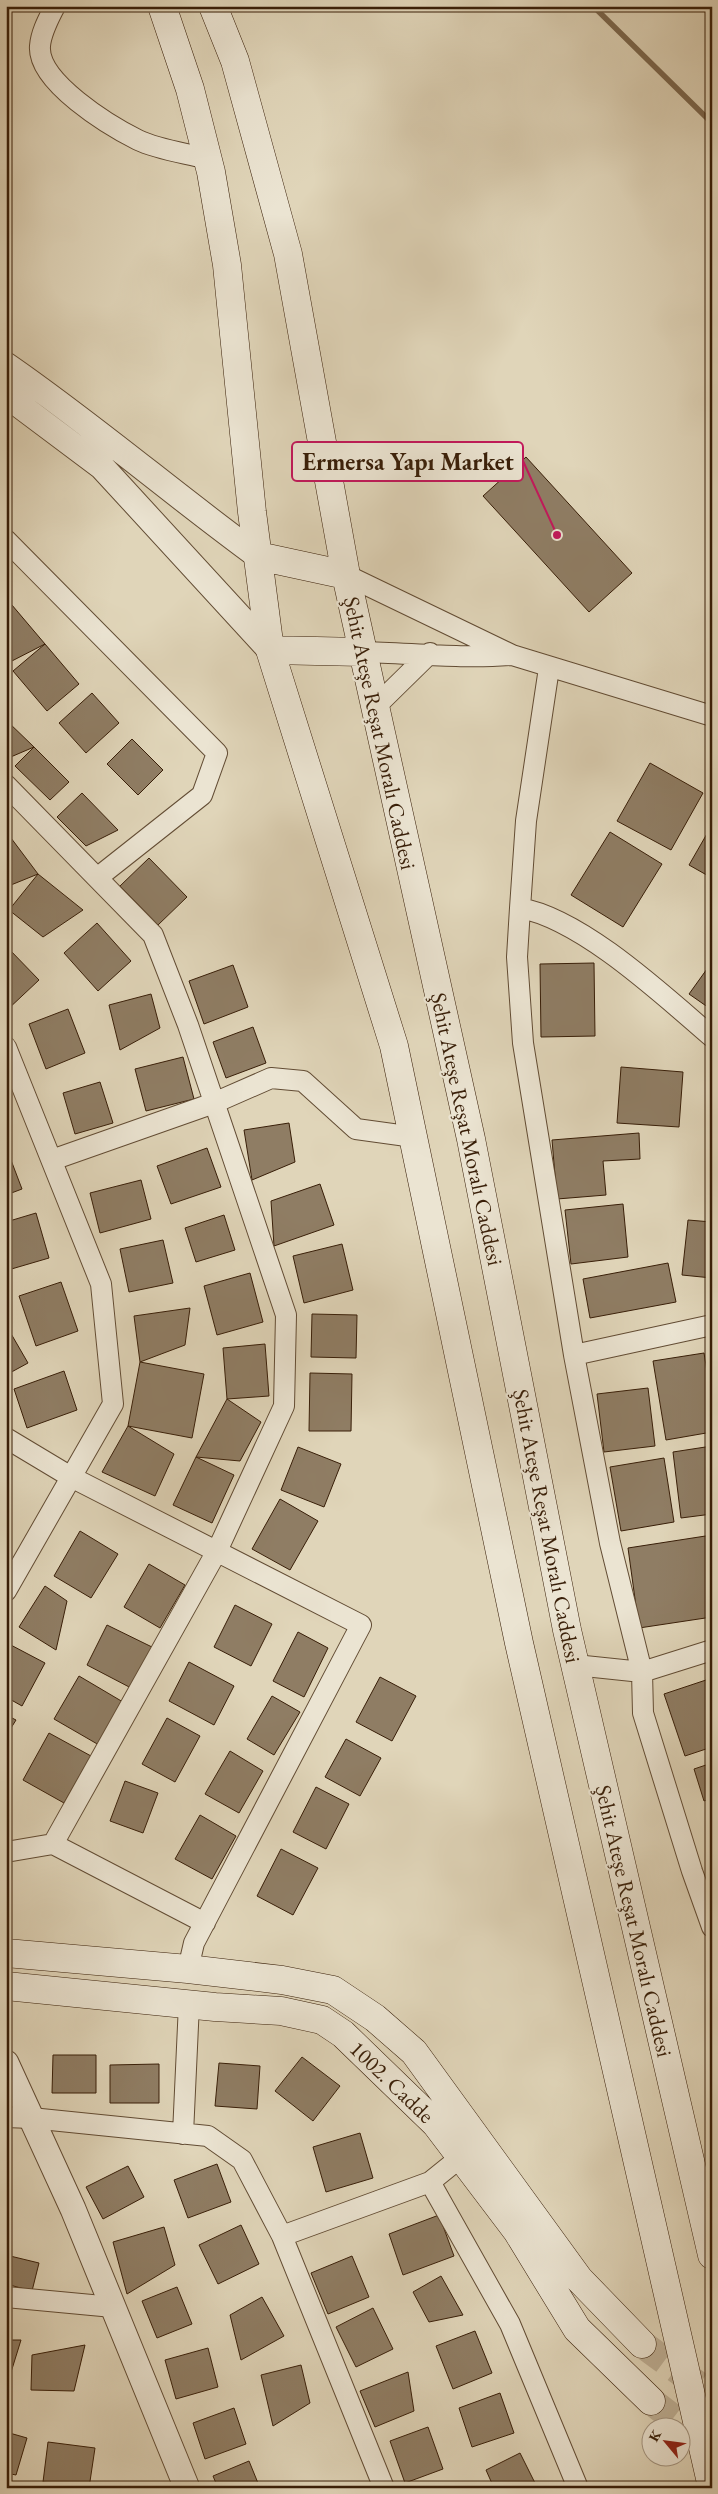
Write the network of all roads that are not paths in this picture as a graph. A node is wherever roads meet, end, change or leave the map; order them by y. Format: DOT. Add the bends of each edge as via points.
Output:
graph roads {
  1 [pos="54,6"];
  2 [pos="162,6"];
  3 [pos="213,6"];
  4 [pos="208,159"];
  5 [pos="6,365"];
  6 [pos="6,395"];
  7 [pos="6,540"];
  8 [pos="258,556"];
  9 [pos="346,575"];
  10 [pos="270,650"];
  11 [pos="362,652"];
  12 [pos="430,653"];
  13 [pos="512,655"];
  14 [pos="549,668"];
  15 [pos="374,708"];
  16 [pos="712,716"];
  17 [pos="9,792"];
  18 [pos="97,878"];
  19 [pos="520,908"];
  20 [pos="712,1037"];
  21 [pos="6,1047"];
  22 [pos="10,1070"];
  23 [pos="214,1103"];
  24 [pos="414,1137"];
  25 [pos="52,1160"];
  26 [pos="712,1325"];
  27 [pos="574,1355"];
  28 [pos="6,1438"];
  29 [pos="71,1477"];
  30 [pos="217,1551"];
  31 [pos="6,1590"];
  32 [pos="712,1650"];
  33 [pos="576,1665"];
  34 [pos="642,1672"];
  35 [pos="53,1844"];
  36 [pos="6,1852"];
  37 [pos="205,1923"];
  38 [pos="712,1927"];
  39 [pos="6,1953"];
  40 [pos="188,1969"];
  41 [pos="6,1986"];
  42 [pos="189,2004"];
  43 [pos="6,2063"];
  44 [pos="6,2117"];
  45 [pos="32,2118"];
  46 [pos="183,2134"];
  47 [pos="471,2151"];
  48 [pos="430,2182"];
  49 [pos="282,2236"];
  50 [pos="712,2254"];
  51 [pos="6,2297"];
  52 [pos="113,2308"];
  53 [pos="642,2344"];
  54 [pos="650,2400"];
  55 [pos="712,2487"];
  56 [pos="187,2488"];
  57 [pos="384,2488"];
  58 [pos="578,2488"];
  1 -- 4 [label="street" via="40,46 45,64 64,92 81,106 139,140"];
  2 -- 4 [label="main road" via="190,89"];
  3 -- 9 [label="main road, Şehit Ateşe Reşat Moralı Caddesi" via="235,61 288,254"];
  4 -- 8 [label="main road" via="227,265"];
  5 -- 8 [label="street" via="60,402"];
  6 -- 10 [label="street" via="102,467"];
  7 -- 18 [label="street" via="217,753 202,795"];
  8 -- 9 [label="main road"];
  8 -- 10 [label="main road"];
  9 -- 11 [label="main road, Şehit Ateşe Reşat Moralı Caddesi"];
  9 -- 13 [label="street"];
  10 -- 11 [label="main road"];
  10 -- 24 [label="main road" via="394,1046"];
  11 -- 12 [label="street"];
  11 -- 15 [label="main road, Şehit Ateşe Reşat Moralı Caddesi"];
  12 -- 13 [label="street" via="480,657"];
  12 -- 15 [label="street"];
  13 -- 14 [label="street"];
  14 -- 16 [label="street"];
  14 -- 19 [label="street" via="526,821"];
  15 -- 33 [label="main road, Şehit Ateşe Reşat Moralı Caddesi" via="471,1139"];
  17 -- 18 [label="street"];
  18 -- 23 [label="street" via="153,934"];
  19 -- 20 [label="street" via="538,911 584,936 643,978"];
  19 -- 27 [label="street" via="517,957 522,1043"];
  21 -- 22 [label="street"];
  22 -- 25 [label="street"];
  23 -- 24 [label="street" via="271,1078 303,1081 356,1129"];
  23 -- 25 [label="street"];
  23 -- 30 [label="street" via="286,1315 284,1406"];
  24 -- 55 [label="main road" via="518,1643"];
  25 -- 29 [label="street" via="101,1284 113,1404"];
  26 -- 27 [label="street"];
  27 -- 34 [label="street" via="610,1543"];
  28 -- 29 [label="street"];
  29 -- 30 [label="street"];
  29 -- 31 [label="street"];
  30 -- 35 [label="street"];
  30 -- 37 [label="street" via="362,1625"];
  32 -- 34 [label="street"];
  33 -- 34 [label="street"];
  33 -- 50 [label="main road, Şehit Ateşe Reşat Moralı Caddesi"];
  34 -- 38 [label="street" via="643,1713"];
  35 -- 36 [label="street"];
  35 -- 37 [label="street"];
  37 -- 40 [label="street" via="194,1943"];
  39 -- 40 [label="main road, 1002. Cadde"];
  40 -- 42 [label="main road"];
  40 -- 47 [label="main road, 1002. Cadde" via="282,1980 333,1990 375,2018 414,2052"];
  41 -- 42 [label="main road, 1002. Cadde"];
  42 -- 46 [label="street"];
  42 -- 47 [label="main road, 1002. Cadde" via="281,2011 322,2020 343,2034 436,2124"];
  43 -- 45 [label="street"];
  44 -- 45 [label="street"];
  45 -- 46 [label="street"];
  45 -- 52 [label="street"];
  46 -- 49 [label="street" via="208,2136 242,2160"];
  47 -- 48 [label="street"];
  47 -- 53 [label="main road, 1002. Cadde" via="579,2279"];
  47 -- 54 [label="main road, 1002. Cadde" via="577,2329"];
  48 -- 49 [label="street"];
  48 -- 58 [label="street" via="510,2324"];
  49 -- 57 [label="street"];
  51 -- 52 [label="street"];
  52 -- 56 [label="street"];
}
